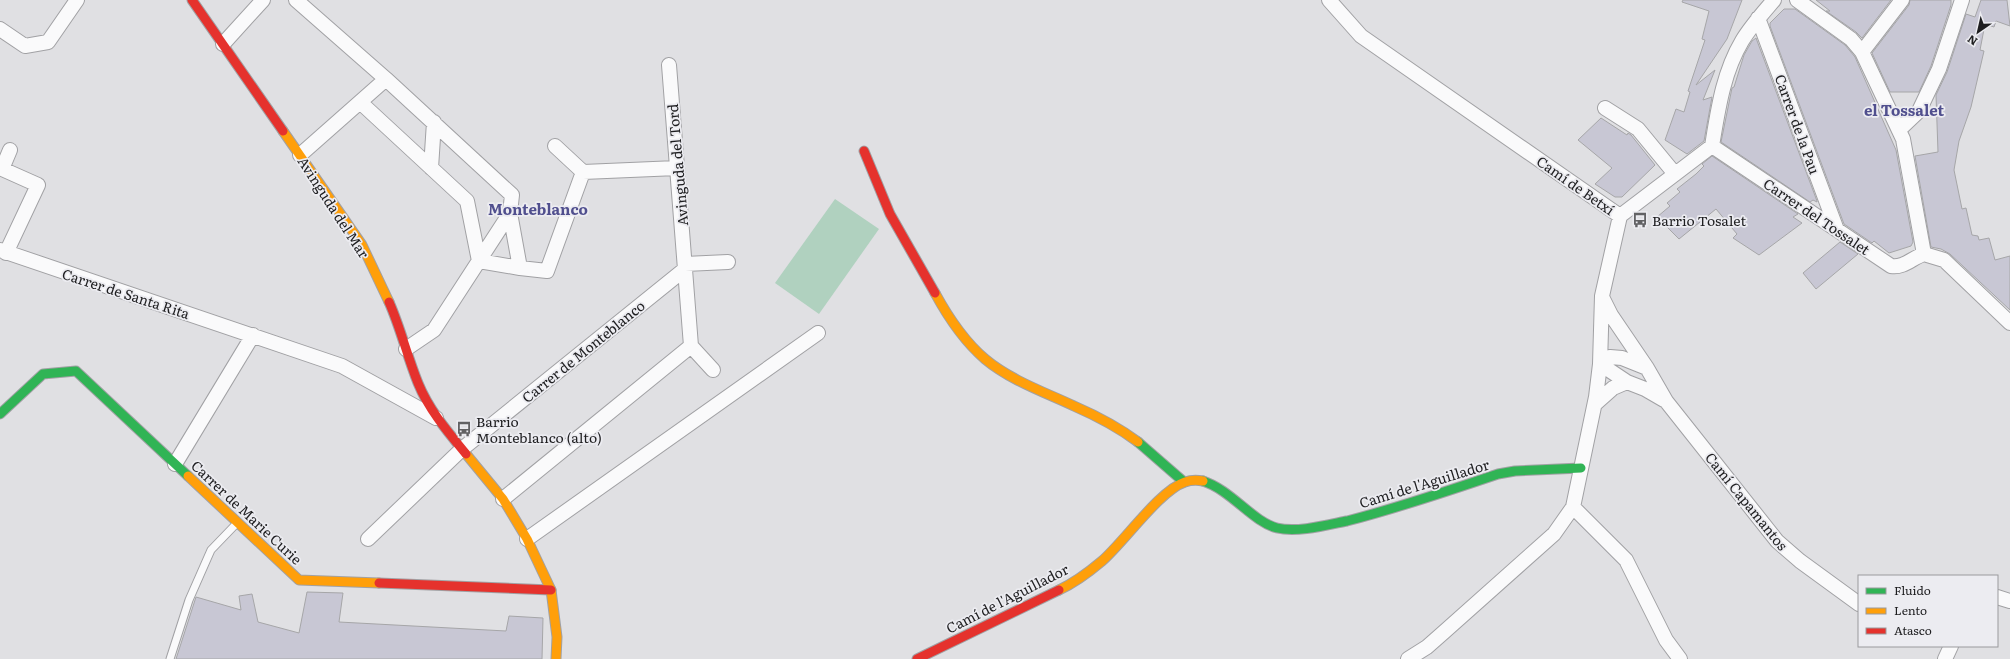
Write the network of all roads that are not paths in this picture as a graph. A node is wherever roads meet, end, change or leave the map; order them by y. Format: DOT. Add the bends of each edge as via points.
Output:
graph roads {
  1 [pos="77,0"];
  2 [pos="192,0"];
  3 [pos="264,0"];
  4 [pos="296,0"];
  5 [pos="1329,0"];
  6 [pos="1774,0"];
  7 [pos="1797,0"];
  8 [pos="1902,0"];
  9 [pos="1962,0"];
  10 [pos="1758,18"];
  11 [pos="0,29"];
  12 [pos="223,44"];
  13 [pos="1862,52"];
  14 [pos="669,65"];
  15 [pos="386,79"];
  16 [pos="360,102"];
  17 [pos="1605,108"];
  18 [pos="434,122"];
  19 [pos="1899,130"];
  20 [pos="555,146"];
  21 [pos="1712,146"];
  22 [pos="10,150"];
  23 [pos="864,151"];
  24 [pos="300,155"];
  25 [pos="431,168"];
  26 [pos="677,168"];
  27 [pos="584,172"];
  28 [pos="1675,174"];
  29 [pos="510,213"];
  30 [pos="1620,216"];
  31 [pos="1838,230"];
  32 [pos="3,252"];
  33 [pos="1924,254"];
  34 [pos="479,261"];
  35 [pos="728,262"];
  36 [pos="685,266"];
  37 [pos="520,268"];
  38 [pos="1602,296"];
  39 [pos="2010,323"];
  40 [pos="818,333"];
  41 [pos="253,335"];
  42 [pos="691,346"];
  43 [pos="406,349"];
  44 [pos="1600,364"];
  45 [pos="1647,368"];
  46 [pos="713,370"];
  47 [pos="1627,382"];
  48 [pos="1666,401"];
  49 [pos="1595,404"];
  50 [pos="0,414"];
  51 [pos="436,418"];
  52 [pos="462,449"];
  53 [pos="175,464"];
  54 [pos="1581,468"];
  55 [pos="1184,482"];
  56 [pos="503,499"];
  57 [pos="1573,507"];
  58 [pos="237,523"];
  59 [pos="368,539"];
  60 [pos="527,539"];
  61 [pos="551,590"];
  62 [pos="1998,597"];
  63 [pos="2010,601"];
  64 [pos="1858,603"];
  65 [pos="170,659"];
  66 [pos="556,659"];
  67 [pos="917,659"];
  68 [pos="1408,659"];
  69 [pos="1680,659"];
  1 -- 11 [label="street" via="48,42 25,46"];
  2 -- 12 [label="street, Avinguda del Mar"];
  3 -- 12 [label="street"];
  4 -- 15 [label="street"];
  5 -- 30 [label="street, Camí de Betxí" via="1361,36"];
  6 -- 10 [label="street"];
  7 -- 13 [label="street" via="1851,39"];
  8 -- 13 [label="street"];
  9 -- 19 [label="street" via="1939,69 1919,111"];
  10 -- 21 [label="street" via="1742,39 1728,70 1722,88"];
  10 -- 31 [label="street, Carrer de la Pau"];
  12 -- 24 [label="street, Avinguda del Mar"];
  13 -- 19 [label="street"];
  14 -- 26 [label="street, Avinguda del Tord"];
  15 -- 16 [label="street"];
  15 -- 18 [label="street"];
  16 -- 24 [label="street"];
  16 -- 25 [label="street"];
  17 -- 28 [label="street" via="1638,129"];
  18 -- 25 [label="street"];
  18 -- 29 [label="street" via="512,194"];
  19 -- 33 [label="street"];
  20 -- 27 [label="street"];
  21 -- 28 [label="street"];
  21 -- 31 [label="street, Carrer del Tossalet"];
  22 -- 32 [label="street" via="2,169 38,185"];
  23 -- 55 [label="street" via="889,215 952,322 977,352 1015,379 1121,430 1144,446"];
  24 -- 43 [label="street, Avinguda del Mar" via="362,245 400,327"];
  25 -- 34 [label="street" via="467,201"];
  26 -- 27 [label="street"];
  26 -- 36 [label="street, Avinguda del Tord"];
  27 -- 37 [label="street" via="547,271"];
  28 -- 30 [label="street"];
  29 -- 34 [label="street"];
  29 -- 37 [label="street"];
  30 -- 38 [label="street, Camí de Betxí"];
  31 -- 33 [label="street, Carrer del Tossalet" via="1891,266 1904,266 1915,257"];
  32 -- 41 [label="street, Carrer de Santa Rita"];
  33 -- 39 [label="street" via="1944,260"];
  34 -- 37 [label="street"];
  34 -- 43 [label="street" via="434,330"];
  35 -- 36 [label="street"];
  36 -- 42 [label="street, Avinguda del Tord"];
  36 -- 52 [label="street, Carrer de Monteblanco"];
  38 -- 44 [label="street, Camí de Betxí"];
  38 -- 45 [label="street, Camí Capamantos" via="1611,315"];
  40 -- 60 [label="street"];
  41 -- 51 [label="street, Carrer de Santa Rita" via="342,366"];
  41 -- 53 [label="street"];
  42 -- 46 [label="street"];
  42 -- 56 [label="street"];
  43 -- 51 [label="street, Avinguda del Mar" via="418,383"];
  44 -- 45 [label="street" via="1610,357 1622,358"];
  44 -- 47 [label="street, Camí Capamantos"];
  44 -- 49 [label="street, Camí de Betxí"];
  45 -- 48 [label="street, Camí Capamantos"];
  47 -- 48 [label="street, Camí Capamantos"];
  47 -- 49 [label="street" via="1613,388"];
  48 -- 64 [label="street, Camí Capamantos" via="1786,550"];
  49 -- 54 [label="street, Camí de Betxí"];
  50 -- 53 [label="street, Carrer de Marie Curie" via="43,374 76,371"];
  51 -- 52 [label="street, Avinguda del Mar"];
  52 -- 56 [label="street, Avinguda del Mar"];
  52 -- 59 [label="street"];
  53 -- 58 [label="street, Carrer de Marie Curie"];
  54 -- 55 [label="street, Camí de l'Aguillador" via="1498,474 1391,510 1315,528 1278,528 1266,523 1219,487 1204,481"];
  54 -- 57 [label="street, Camí de Betxí"];
  55 -- 67 [label="street, Camí de l'Aguillador" via="1168,492 1102,561 1070,585"];
  56 -- 60 [label="street, Avinguda del Mar"];
  57 -- 68 [label="street" via="1554,534 1427,647"];
  57 -- 69 [label="street" via="1626,560 1662,633"];
  58 -- 61 [label="street, Carrer de Marie Curie" via="299,580"];
  58 -- 65 [label="lane" via="211,550 189,600"];
  60 -- 61 [label="street, Avinguda del Mar"];
  61 -- 66 [label="street, Avinguda del Mar" via="557,637"];
  62 -- 63 [label="street"];
}
